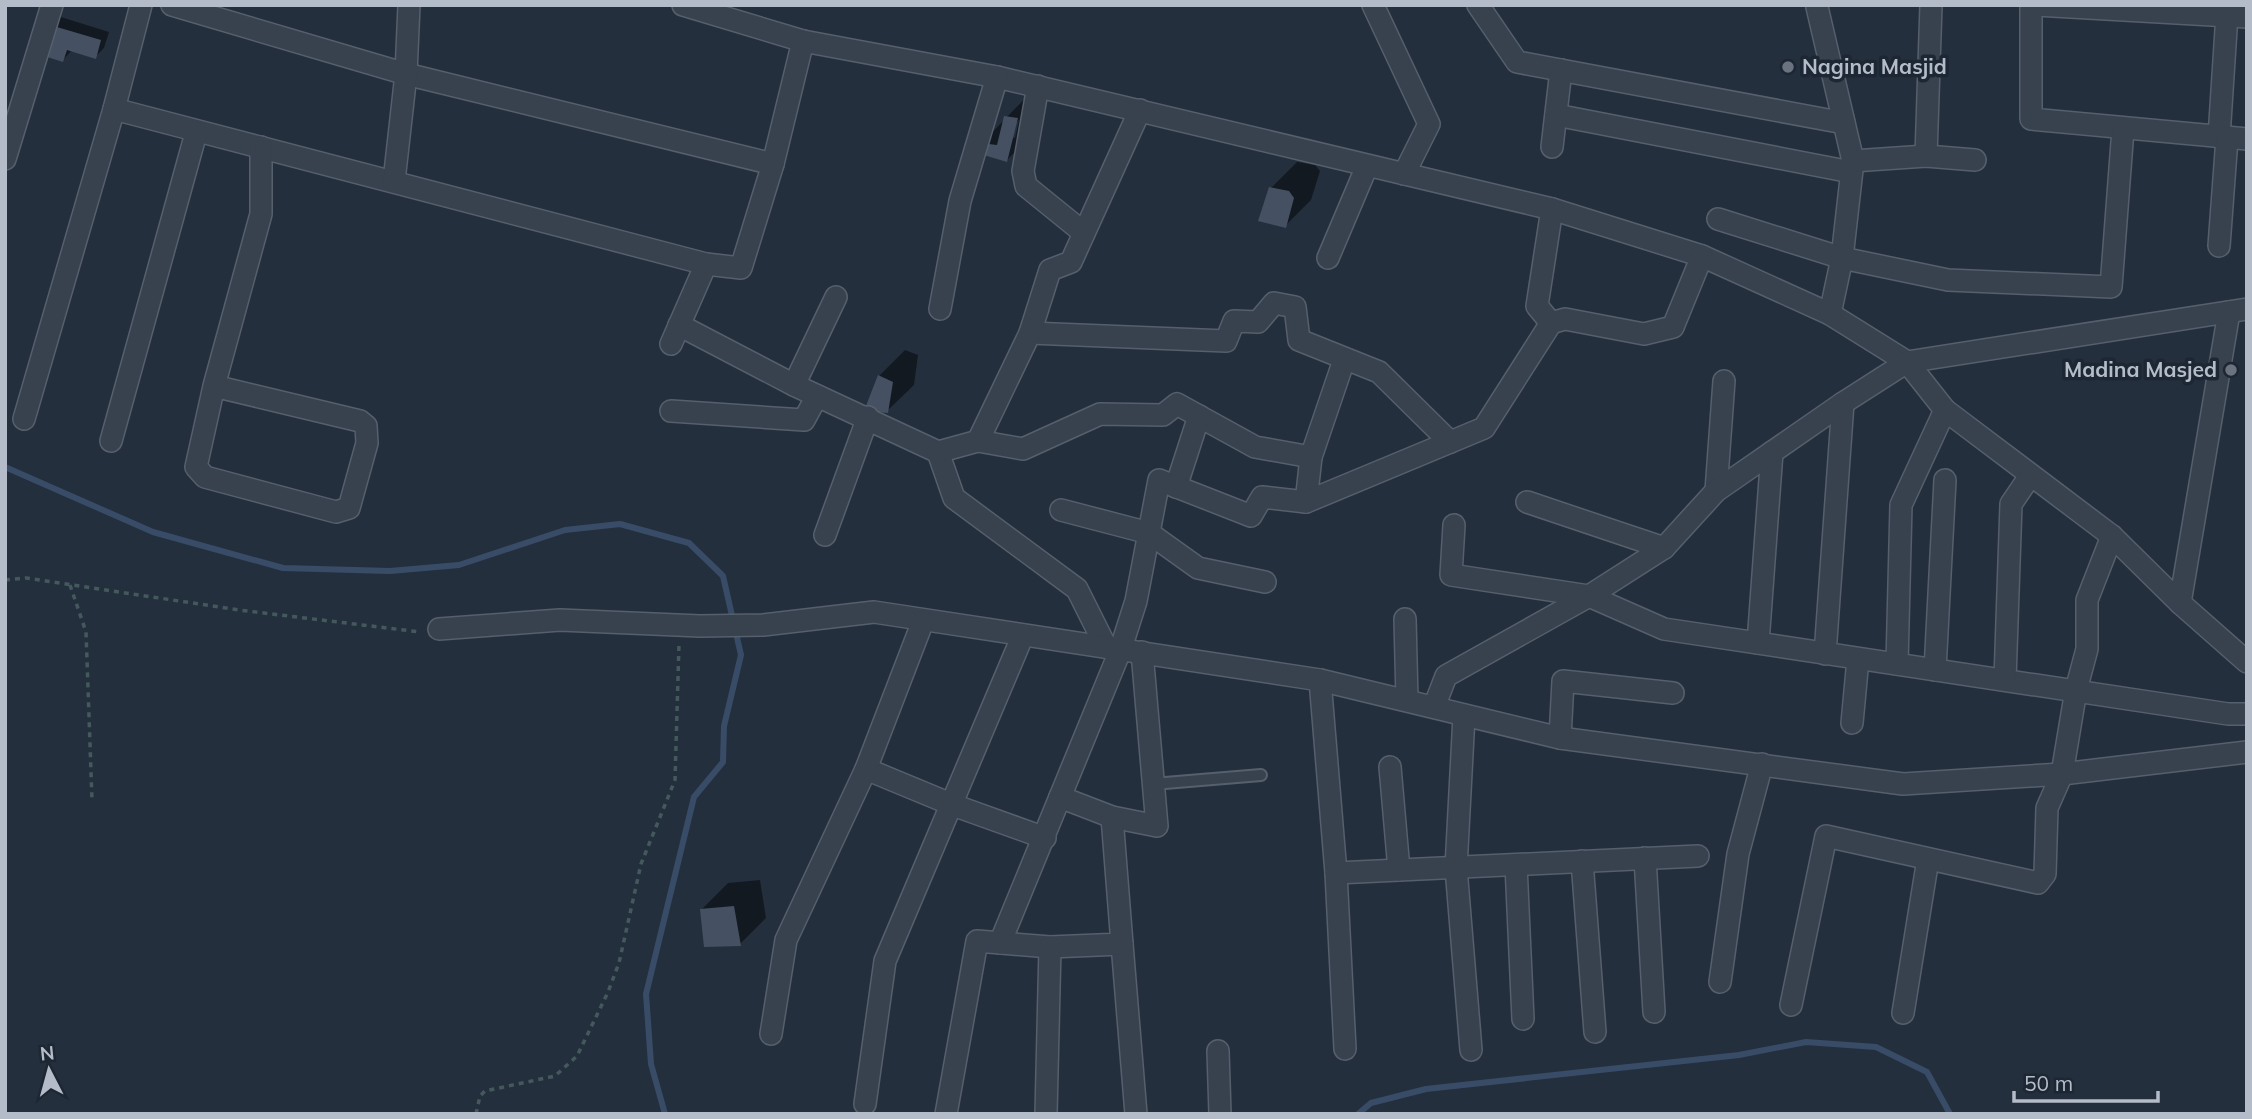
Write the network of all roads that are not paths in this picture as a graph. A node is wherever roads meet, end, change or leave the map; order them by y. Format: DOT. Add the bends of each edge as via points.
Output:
graph roads {
  1 [pos="52,5"];
  2 [pos="141,5"];
  3 [pos="172,5"];
  4 [pos="409,5"];
  5 [pos="683,5"];
  6 [pos="1373,5"];
  7 [pos="1478,5"];
  8 [pos="1931,5"];
  9 [pos="2033,5"];
  10 [pos="1810,6"];
  11 [pos="2106,6"];
  12 [pos="2237,16"];
  13 [pos="803,41"];
  14 [pos="1561,71"];
  15 [pos="406,75"];
  16 [pos="998,77"];
  17 [pos="1038,86"];
  18 [pos="114,109"];
  19 [pos="1140,110"];
  20 [pos="11,115"];
  21 [pos="1556,115"];
  22 [pos="1844,123"];
  23 [pos="2123,129"];
  24 [pos="196,133"];
  25 [pos="2231,138"];
  26 [pos="261,147"];
  27 [pos="1552,147"];
  28 [pos="1926,156"];
  29 [pos="5,159"];
  30 [pos="1975,160"];
  31 [pos="774,164"];
  32 [pos="1367,166"];
  33 [pos="1852,167"];
  34 [pos="1404,174"];
  35 [pos="394,181"];
  36 [pos="1552,209"];
  37 [pos="1718,219"];
  38 [pos="1084,233"];
  39 [pos="2219,246"];
  40 [pos="1702,256"];
  41 [pos="1328,258"];
  42 [pos="1842,258"];
  43 [pos="706,264"];
  44 [pos="836,297"];
  45 [pos="940,309"];
  46 [pos="2238,311"];
  47 [pos="1830,314"];
  48 [pos="1551,323"];
  49 [pos="1030,333"];
  50 [pos="1344,360"];
  51 [pos="1907,362"];
  52 [pos="1724,381"];
  53 [pos="794,385"];
  54 [pos="214,386"];
  55 [pos="817,396"];
  56 [pos="1843,402"];
  57 [pos="1945,410"];
  58 [pos="671,411"];
  59 [pos="1199,416"];
  60 [pos="868,417"];
  61 [pos="24,419"];
  62 [pos="978,440"];
  63 [pos="111,441"];
  64 [pos="1450,442"];
  65 [pos="938,452"];
  66 [pos="1772,452"];
  67 [pos="1311,457"];
  68 [pos="2030,476"];
  69 [pos="1945,480"];
  70 [pos="1176,487"];
  71 [pos="1716,491"];
  72 [pos="1306,502"];
  73 [pos="1527,502"];
  74 [pos="1061,510"];
  75 [pos="1454,525"];
  76 [pos="1149,533"];
  77 [pos="825,535"];
  78 [pos="2112,536"];
  79 [pos="1664,548"];
  80 [pos="1265,582"];
  81 [pos="1589,596"];
  82 [pos="2180,603"];
  83 [pos="1405,619"];
  84 [pos="923,621"];
  85 [pos="439,629"];
  86 [pos="1023,635"];
  87 [pos="1758,643"];
  88 [pos="1123,650"];
  89 [pos="1825,653"];
  90 [pos="1858,659"];
  91 [pos="2247,662"];
  92 [pos="1897,664"];
  93 [pos="1935,670"];
  94 [pos="1320,680"];
  95 [pos="2005,680"];
  96 [pos="2076,690"];
  97 [pos="1673,693"];
  98 [pos="1407,700"];
  99 [pos="1434,707"];
  100 [pos="2247,714"];
  101 [pos="1464,716"];
  102 [pos="1852,723"];
  103 [pos="1560,738"];
  104 [pos="2247,752"];
  105 [pos="1762,764"];
  106 [pos="1390,766"];
  107 [pos="866,769"];
  108 [pos="2062,774"];
  109 [pos="1261,775"];
  110 [pos="1153,784"];
  111 [pos="1060,797"];
  112 [pos="953,805"];
  113 [pos="1112,817"];
  114 [pos="1045,838"];
  115 [pos="1698,856"];
  116 [pos="1645,858"];
  117 [pos="1928,859"];
  118 [pos="1582,861"];
  119 [pos="1516,865"];
  120 [pos="1456,868"];
  121 [pos="1398,870"];
  122 [pos="1336,873"];
  123 [pos="1000,943"];
  124 [pos="1122,944"];
  125 [pos="1050,947"];
  126 [pos="1720,982"];
  127 [pos="1791,1005"];
  128 [pos="1654,1012"];
  129 [pos="1903,1013"];
  130 [pos="1523,1018"];
  131 [pos="1595,1032"];
  132 [pos="771,1034"];
  133 [pos="1345,1049"];
  134 [pos="1218,1051"];
  135 [pos="1471,1051"];
  136 [pos="865,1104"];
  137 [pos="946,1114"];
  138 [pos="1046,1114"];
  139 [pos="1136,1114"];
  140 [pos="1220,1114"];
  1 -- 20 [label="street"];
  2 -- 18 [label="street"];
  3 -- 15 [label="street"];
  4 -- 15 [label="street"];
  5 -- 13 [label="street"];
  6 -- 34 [label="street" via="1429,124"];
  7 -- 14 [label="street" via="1517,62"];
  8 -- 28 [label="street"];
  9 -- 11 [label="street"];
  9 -- 23 [label="street" via="2031,119"];
  10 -- 22 [label="street"];
  11 -- 12 [label="street"];
  12 -- 25 [label="street"];
  13 -- 16 [label="street"];
  13 -- 31 [label="street"];
  14 -- 21 [label="street"];
  14 -- 22 [label="street"];
  15 -- 31 [label="street"];
  15 -- 35 [label="street"];
  16 -- 17 [label="street"];
  16 -- 45 [label="street" via="961,201"];
  17 -- 19 [label="street"];
  17 -- 38 [label="street" via="1023,171 1026,186"];
  18 -- 24 [label="street"];
  18 -- 61 [label="street"];
  19 -- 32 [label="street"];
  19 -- 38 [label="street"];
  20 -- 29 [label="street"];
  21 -- 27 [label="street"];
  21 -- 33 [label="street"];
  22 -- 33 [label="street"];
  23 -- 25 [label="street"];
  23 -- 42 [label="street" via="2111,287 1948,280"];
  24 -- 26 [label="street"];
  24 -- 63 [label="street"];
  25 -- 39 [label="street"];
  26 -- 35 [label="street"];
  26 -- 54 [label="street" via="261,214"];
  28 -- 30 [label="street"];
  28 -- 33 [label="street"];
  31 -- 43 [label="street" via="741,268"];
  32 -- 34 [label="street"];
  32 -- 41 [label="street"];
  33 -- 42 [label="street"];
  34 -- 36 [label="street"];
  35 -- 43 [label="street"];
  36 -- 40 [label="street"];
  36 -- 48 [label="street" via="1537,306"];
  37 -- 42 [label="street"];
  38 -- 49 [label="street" via="1071,262 1050,270"];
  40 -- 47 [label="street"];
  40 -- 48 [label="street" via="1672,327 1644,334 1565,318"];
  42 -- 47 [label="street"];
  43 -- 53 [label="street" via="675,334"];
  44 -- 53 [label="street"];
  46 -- 51 [label="street"];
  46 -- 82 [label="street"];
  47 -- 51 [label="street"];
  48 -- 64 [label="street" via="1485,428"];
  49 -- 50 [label="street" via="1226,341 1234,321 1258,322 1275,303 1295,307 1299,340"];
  49 -- 62 [label="street"];
  50 -- 64 [label="street" via="1379,372"];
  50 -- 67 [label="street"];
  51 -- 56 [label="street"];
  51 -- 57 [label="street"];
  52 -- 71 [label="street"];
  53 -- 55 [label="street"];
  54 -- 54 [label="street" via="195,460 199,474 336,512 349,508 367,443 366,426"];
  55 -- 58 [label="street" via="804,420"];
  55 -- 60 [label="street"];
  56 -- 66 [label="street"];
  56 -- 89 [label="street"];
  57 -- 68 [label="street"];
  57 -- 92 [label="street" via="1901,505"];
  59 -- 62 [label="street" via="1177,404 1163,415 1100,414 1023,449"];
  59 -- 67 [label="street" via="1255,447"];
  59 -- 70 [label="street"];
  60 -- 65 [label="street"];
  60 -- 77 [label="street"];
  62 -- 65 [label="street"];
  64 -- 72 [label="street"];
  65 -- 88 [label="street" via="954,498 1077,589"];
  66 -- 71 [label="street"];
  66 -- 87 [label="street"];
  67 -- 72 [label="street"];
  68 -- 78 [label="street"];
  68 -- 95 [label="street" via="2011,504"];
  69 -- 93 [label="street"];
  70 -- 72 [label="street" via="1251,516 1262,497"];
  70 -- 76 [label="street" via="1159,480"];
  71 -- 79 [label="street"];
  73 -- 79 [label="street"];
  74 -- 76 [label="street"];
  75 -- 81 [label="street" via="1451,575"];
  76 -- 80 [label="street" via="1198,568"];
  76 -- 88 [label="street"];
  78 -- 82 [label="street"];
  78 -- 96 [label="street" via="2087,600 2087,649"];
  79 -- 81 [label="street"];
  81 -- 87 [label="street" via="1664,629"];
  81 -- 99 [label="street" via="1446,676"];
  82 -- 91 [label="street"];
  83 -- 98 [label="street"];
  84 -- 85 [label="street" via="874,612 756,625 560,620"];
  84 -- 86 [label="street"];
  84 -- 107 [label="street"];
  86 -- 88 [label="street"];
  86 -- 112 [label="street"];
  87 -- 89 [label="street"];
  88 -- 94 [label="street"];
  88 -- 110 [label="street"];
  88 -- 111 [label="street"];
  89 -- 90 [label="street"];
  90 -- 92 [label="street"];
  90 -- 102 [label="street"];
  92 -- 93 [label="street"];
  93 -- 95 [label="street"];
  94 -- 98 [label="street"];
  94 -- 122 [label="street"];
  95 -- 96 [label="street"];
  96 -- 100 [label="street"];
  96 -- 108 [label="street"];
  97 -- 103 [label="street" via="1563,681"];
  98 -- 99 [label="street"];
  99 -- 101 [label="street"];
  101 -- 103 [label="street"];
  101 -- 120 [label="street"];
  103 -- 105 [label="street"];
  104 -- 108 [label="street"];
  105 -- 108 [label="street" via="1903,784"];
  105 -- 126 [label="street" via="1738,854"];
  106 -- 121 [label="street"];
  107 -- 112 [label="street"];
  107 -- 132 [label="street" via="786,940"];
  108 -- 117 [label="street" via="2047,808 2045,874 2038,883"];
  109 -- 110 [label="lane"];
  110 -- 113 [label="street" via="1157,826"];
  111 -- 113 [label="street"];
  111 -- 114 [label="street"];
  112 -- 114 [label="street"];
  112 -- 136 [label="street" via="885,961"];
  113 -- 124 [label="street"];
  114 -- 123 [label="street"];
  115 -- 116 [label="street"];
  116 -- 118 [label="street"];
  116 -- 128 [label="street"];
  117 -- 127 [label="street" via="1826,836"];
  117 -- 129 [label="street"];
  118 -- 119 [label="street"];
  118 -- 131 [label="street"];
  119 -- 120 [label="street"];
  119 -- 130 [label="street"];
  120 -- 121 [label="street"];
  120 -- 135 [label="street"];
  121 -- 122 [label="street"];
  122 -- 133 [label="street"];
  123 -- 125 [label="street"];
  123 -- 137 [label="street" via="977,941"];
  124 -- 125 [label="street"];
  124 -- 139 [label="street"];
  125 -- 138 [label="street"];
  134 -- 140 [label="street"];
}
